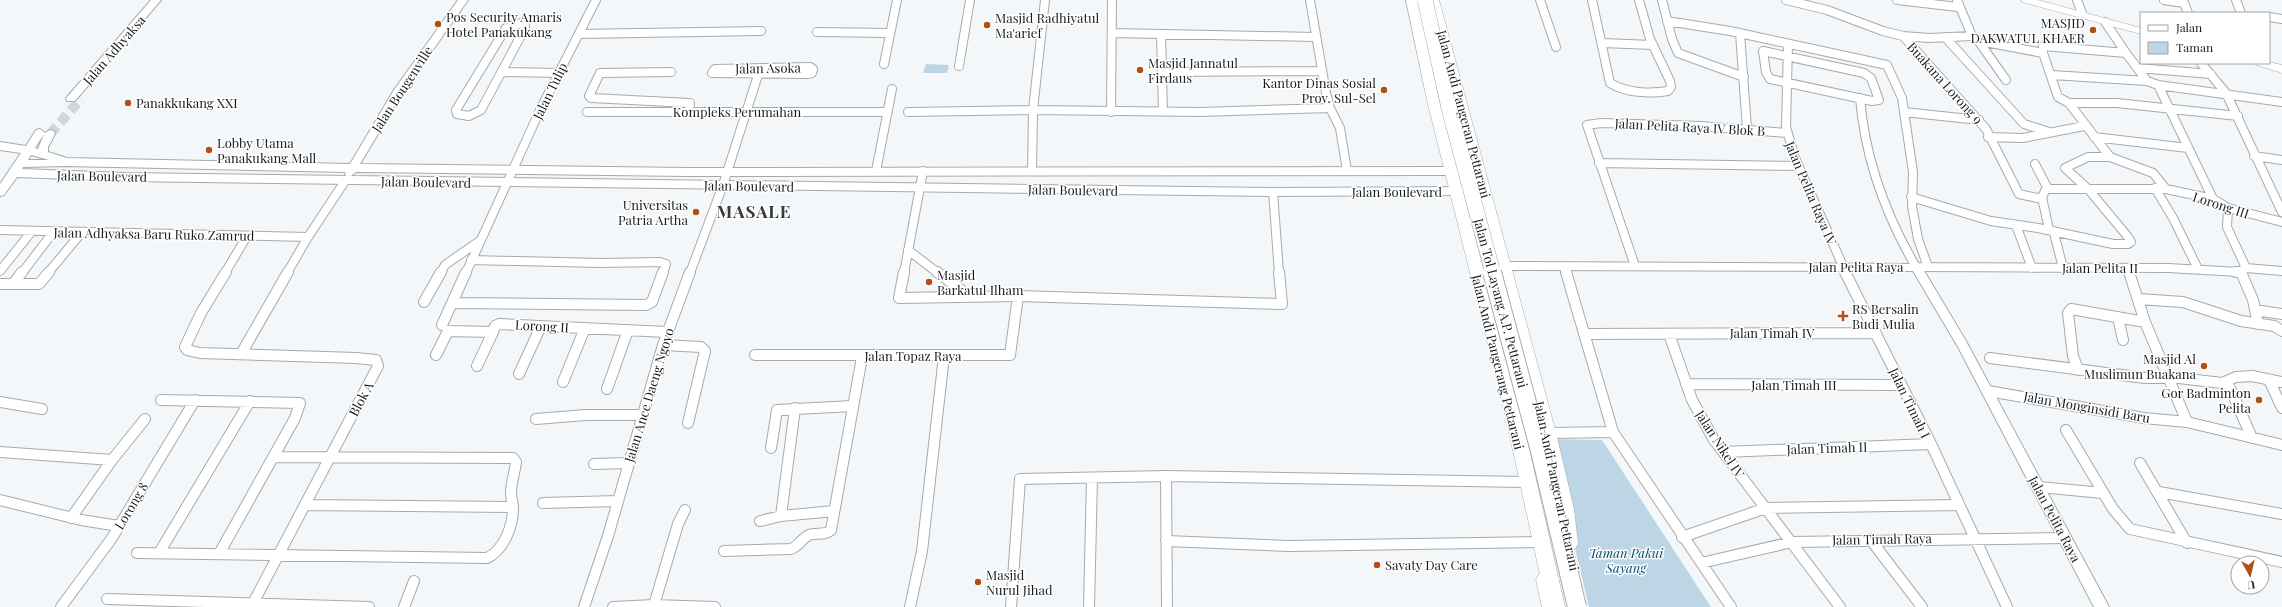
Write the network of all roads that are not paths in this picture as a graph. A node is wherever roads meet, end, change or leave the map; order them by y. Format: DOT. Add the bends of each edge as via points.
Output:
graph roads {
  1 [pos="156,0"];
  2 [pos="164,0"];
  3 [pos="464,0"];
  4 [pos="470,0"];
  5 [pos="596,0"];
  6 [pos="897,0"];
  7 [pos="970,0"];
  8 [pos="1045,0"];
  9 [pos="1112,0"];
  10 [pos="1310,0"];
  11 [pos="1412,0"];
  12 [pos="1419,0"];
  13 [pos="1425,0"];
  14 [pos="1433,0"];
  15 [pos="1444,0"];
  16 [pos="1540,0"];
  17 [pos="1592,0"];
  18 [pos="1639,0"];
  19 [pos="1662,0"];
  20 [pos="1786,0"];
  21 [pos="1897,0"];
  22 [pos="2026,0"];
  23 [pos="2077,0"];
  24 [pos="2164,0"];
  25 [pos="2236,0"];
  26 [pos="2184,1"];
  27 [pos="1958,3"];
  28 [pos="2190,12"];
  29 [pos="2240,12"];
  30 [pos="2083,16"];
  31 [pos="1437,17"];
  32 [pos="2270,17"];
  33 [pos="2282,19"];
  34 [pos="1667,20"];
  35 [pos="2105,22"];
  36 [pos="761,31"];
  37 [pos="2140,31"];
  38 [pos="817,32"];
  39 [pos="1113,33"];
  40 [pos="1740,33"];
  41 [pos="579,34"];
  42 [pos="890,34"];
  43 [pos="1161,34"];
  44 [pos="1903,36"];
  45 [pos="1972,36"];
  46 [pos="1315,37"];
  47 [pos="1945,38"];
  48 [pos="1980,41"];
  49 [pos="1602,43"];
  50 [pos="1788,44"];
  51 [pos="1653,45"];
  52 [pos="1556,47"];
  53 [pos="2042,53"];
  54 [pos="2126,53"];
  55 [pos="1787,56"];
  56 [pos="884,64"];
  57 [pos="2202,64"];
  58 [pos="2264,64"];
  59 [pos="959,66"];
  60 [pos="2138,68"];
  61 [pos="2282,69"];
  62 [pos="1322,71"];
  63 [pos="416,72"];
  64 [pos="502,72"];
  65 [pos="671,72"];
  66 [pos="758,72"];
  67 [pos="1162,72"];
  68 [pos="559,73"];
  69 [pos="2211,74"];
  70 [pos="2052,75"];
  71 [pos="1744,76"];
  72 [pos="2006,80"];
  73 [pos="2147,81"];
  74 [pos="1787,82"];
  75 [pos="2158,85"];
  76 [pos="892,89"];
  77 [pos="2226,93"];
  78 [pos="1860,98"];
  79 [pos="2282,102"];
  80 [pos="2069,103"];
  81 [pos="1330,108"];
  82 [pos="2168,108"];
  83 [pos="1033,110"];
  84 [pos="587,112"];
  85 [pos="689,112"];
  86 [pos="887,112"];
  87 [pos="908,112"];
  88 [pos="1111,112"];
  89 [pos="1163,112"];
  90 [pos="1904,112"];
  91 [pos="746,113"];
  92 [pos="2238,116"];
  93 [pos="1979,120"];
  94 [pos="2084,126"];
  95 [pos="1746,129"];
  96 [pos="2049,132"];
  97 [pos="1787,133"];
  98 [pos="2094,136"];
  99 [pos="1988,137"];
  100 [pos="0,146"];
  101 [pos="2188,148"];
  102 [pos="0,152"];
  103 [pos="43,154"];
  104 [pos="25,156"];
  105 [pos="2254,156"];
  106 [pos="2110,157"];
  107 [pos="2282,160"];
  108 [pos="66,162"];
  109 [pos="1599,163"];
  110 [pos="2035,164"];
  111 [pos="1798,166"];
  112 [pos="353,167"];
  113 [pos="386,168"];
  114 [pos="514,169"];
  115 [pos="876,171"];
  116 [pos="923,171"];
  117 [pos="1032,171"];
  118 [pos="1348,171"];
  119 [pos="1452,171"];
  120 [pos="1479,171"];
  121 [pos="727,172"];
  122 [pos="15,173"];
  123 [pos="345,181"];
  124 [pos="508,183"];
  125 [pos="722,185"];
  126 [pos="919,188"];
  127 [pos="2155,188"];
  128 [pos="2046,189"];
  129 [pos="2166,189"];
  130 [pos="2089,190"];
  131 [pos="1457,191"];
  132 [pos="1484,191"];
  133 [pos="0,192"];
  134 [pos="1273,192"];
  135 [pos="1911,197"];
  136 [pos="2042,199"];
  137 [pos="2213,199"];
  138 [pos="2228,208"];
  139 [pos="2282,212"];
  140 [pos="2282,222"];
  141 [pos="2017,228"];
  142 [pos="3,230"];
  143 [pos="32,230"];
  144 [pos="54,231"];
  145 [pos="82,232"];
  146 [pos="2051,232"];
  147 [pos="247,236"];
  148 [pos="308,237"];
  149 [pos="0,239"];
  150 [pos="478,242"];
  151 [pos="908,250"];
  152 [pos="472,260"];
  153 [pos="1504,266"];
  154 [pos="1564,266"];
  155 [pos="1635,266"];
  156 [pos="1922,267"];
  157 [pos="1844,268"];
  158 [pos="2032,268"];
  159 [pos="2063,268"];
  160 [pos="2128,268"];
  161 [pos="2198,269"];
  162 [pos="2244,269"];
  163 [pos="0,271"];
  164 [pos="2282,272"];
  165 [pos="0,284"];
  166 [pos="13,284"];
  167 [pos="968,295"];
  168 [pos="1018,296"];
  169 [pos="2138,299"];
  170 [pos="424,302"];
  171 [pos="452,303"];
  172 [pos="2255,310"];
  173 [pos="2282,314"];
  174 [pos="2118,317"];
  175 [pos="2145,322"];
  176 [pos="2258,324"];
  177 [pos="442,326"];
  178 [pos="541,326"];
  179 [pos="585,328"];
  180 [pos="628,330"];
  181 [pos="2282,331"];
  182 [pos="493,332"];
  183 [pos="667,332"];
  184 [pos="1876,333"];
  185 [pos="1584,334"];
  186 [pos="1669,334"];
  187 [pos="2123,340"];
  188 [pos="663,345"];
  189 [pos="241,354"];
  190 [pos="436,355"];
  191 [pos="755,355"];
  192 [pos="944,356"];
  193 [pos="862,357"];
  194 [pos="1990,358"];
  195 [pos="477,366"];
  196 [pos="2078,370"];
  197 [pos="519,374"];
  198 [pos="2168,379"];
  199 [pos="2269,380"];
  200 [pos="563,382"];
  201 [pos="2225,382"];
  202 [pos="2282,382"];
  203 [pos="1686,384"];
  204 [pos="1901,385"];
  205 [pos="607,388"];
  206 [pos="1988,391"];
  207 [pos="161,400"];
  208 [pos="195,400"];
  209 [pos="250,401"];
  210 [pos="0,402"];
  211 [pos="853,406"];
  212 [pos="1541,407"];
  213 [pos="795,408"];
  214 [pos="2282,408"];
  215 [pos="42,409"];
  216 [pos="1512,410"];
  217 [pos="642,415"];
  218 [pos="145,419"];
  219 [pos="536,419"];
  220 [pos="2187,422"];
  221 [pos="688,423"];
  222 [pos="2066,430"];
  223 [pos="1613,432"];
  224 [pos="1548,433"];
  225 [pos="2252,438"];
  226 [pos="1931,444"];
  227 [pos="2282,445"];
  228 [pos="771,448"];
  229 [pos="0,452"];
  230 [pos="1723,452"];
  231 [pos="273,457"];
  232 [pos="331,457"];
  233 [pos="112,460"];
  234 [pos="1553,460"];
  235 [pos="1522,462"];
  236 [pos="628,463"];
  237 [pos="2140,463"];
  238 [pos="594,464"];
  239 [pos="1166,476"];
  240 [pos="1092,478"];
  241 [pos="1527,482"];
  242 [pos="2039,487"];
  243 [pos="2159,492"];
  244 [pos="2104,493"];
  245 [pos="0,500"];
  246 [pos="618,501"];
  247 [pos="543,503"];
  248 [pos="1959,504"];
  249 [pos="305,505"];
  250 [pos="513,506"];
  251 [pos="1766,508"];
  252 [pos="685,510"];
  253 [pos="834,511"];
  254 [pos="2282,514"];
  255 [pos="781,516"];
  256 [pos="71,518"];
  257 [pos="760,521"];
  258 [pos="119,526"];
  259 [pos="1682,536"];
  260 [pos="1975,538"];
  261 [pos="2066,538"];
  262 [pos="1870,539"];
  263 [pos="1166,541"];
  264 [pos="1541,542"];
  265 [pos="1792,542"];
  266 [pos="2187,543"];
  267 [pos="724,551"];
  268 [pos="137,553"];
  269 [pos="159,553"];
  270 [pos="218,554"];
  271 [pos="279,555"];
  272 [pos="1701,562"];
  273 [pos="2282,562"];
  274 [pos="1546,580"];
  275 [pos="414,581"];
  276 [pos="107,599"];
  277 [pos="252,605"];
  278 [pos="654,605"];
  279 [pos="61,607"];
  280 [pos="369,607"];
  281 [pos="404,607"];
  282 [pos="584,607"];
  283 [pos="614,607"];
  284 [pos="715,607"];
  285 [pos="910,607"];
  286 [pos="1011,607"];
  287 [pos="1089,607"];
  288 [pos="1168,607"];
  289 [pos="1552,607"];
  290 [pos="1556,607"];
  291 [pos="1569,607"];
  292 [pos="1577,607"];
  293 [pos="1584,607"];
  294 [pos="1731,607"];
  295 [pos="1840,607"];
  296 [pos="1922,607"];
  297 [pos="2007,607"];
  298 [pos="2102,607"];
  1 -- 2 [label="street, Jalan Adhyaksa" via="76,99"];
  3 -- 63 [label="street, Jalan Bougenville"];
  4 -- 63 [label="street, Jalan Bougenville"];
  5 -- 41 [label="street, Jalan Tulip"];
  6 -- 42 [label="street"];
  7 -- 59 [label="street"];
  8 -- 83 [label="street"];
  9 -- 39 [label="street"];
  10 -- 46 [label="street"];
  11 -- 119 [label="highway, Jalan Andi Pangerang Pettarani" via="1433,100"];
  12 -- 291 [label="highway, Jalan Tol Layang A.P. Pettarani" via="1438,86 1509,355"];
  13 -- 292 [label="highway, Jalan Tol Layang A.P. Pettarani, bridge" via="1450,112 1540,451"];
  14 -- 31 [label="highway, Jalan Andi Pangeran Pettarani"];
  15 -- 31 [label="highway, Jalan Andi Pangeran Pettarani"];
  16 -- 52 [label="street"];
  17 -- 49 [label="street"];
  18 -- 51 [label="street"];
  19 -- 34 [label="street"];
  20 -- 44 [label="street" via="1816,7"];
  21 -- 27 [label="street"];
  22 -- 30 [label="main road"];
  23 -- 30 [label="street"];
  24 -- 26 [label="street"];
  25 -- 29 [label="street"];
  26 -- 28 [label="street"];
  27 -- 45 [label="street"];
  30 -- 35 [label="main road"];
  31 -- 120 [label="highway, Jalan Andi Pangeran Pettarani"];
  32 -- 33 [label="street"];
  34 -- 40 [label="street"];
  34 -- 71 [label="street" via="1676,50 1680,54"];
  35 -- 37 [label="main road"];
  35 -- 54 [label="street"];
  36 -- 41 [label="street"];
  38 -- 42 [label="street"];
  39 -- 43 [label="street"];
  39 -- 88 [label="street"];
  40 -- 50 [label="street"];
  40 -- 71 [label="street"];
  41 -- 68 [label="street, Jalan Tulip"];
  42 -- 56 [label="street"];
  43 -- 46 [label="street"];
  43 -- 67 [label="street"];
  44 -- 47 [label="street"];
  44 -- 93 [label="street, Buakana Lorong 9" via="1952,94"];
  45 -- 47 [label="street"];
  45 -- 48 [label="street"];
  46 -- 62 [label="street"];
  47 -- 96 [label="street" via="2024,124"];
  48 -- 53 [label="street"];
  48 -- 72 [label="street"];
  49 -- 51 [label="street"];
  49 -- 51 [label="street" via="1610,83 1617,88 1662,92 1670,89 1670,80"];
  50 -- 55 [label="street, Jalan Pelita Raya IV"];
  50 -- 90 [label="street" via="1887,65 1901,95"];
  53 -- 54 [label="street" via="2044,45"];
  53 -- 70 [label="street"];
  54 -- 60 [label="street"];
  55 -- 74 [label="street, Jalan Pelita Raya IV"];
  55 -- 74 [label="street" via="1763,52 1769,79"];
  55 -- 78 [label="street" via="1864,72 1871,78 1879,100"];
  57 -- 69 [label="street"];
  58 -- 61 [label="main road"];
  60 -- 69 [label="street"];
  60 -- 73 [label="street"];
  62 -- 67 [label="street"];
  62 -- 81 [label="street"];
  63 -- 112 [label="street, Jalan Bougenville"];
  63 -- 113 [label="street, Jalan Bougenville" via="370,151 369,161 372,165"];
  64 -- 64 [label="street" via="478,113 470,116 457,114 456,110 506,28 521,23 525,28"];
  64 -- 68 [label="street"];
  65 -- 85 [label="street" via="600,73 589,96 690,103"];
  66 -- 66 [label="street, Jalan Asoka" via="813,69 812,73 808,74"];
  66 -- 91 [label="street, Jalan Asoka"];
  67 -- 89 [label="street"];
  68 -- 114 [label="street, Jalan Tulip"];
  69 -- 77 [label="street"];
  70 -- 73 [label="street"];
  70 -- 80 [label="street" via="2058,96"];
  71 -- 95 [label="street"];
  73 -- 75 [label="street"];
  74 -- 78 [label="street"];
  74 -- 97 [label="street, Jalan Pelita Raya IV"];
  75 -- 77 [label="street"];
  75 -- 82 [label="street"];
  76 -- 86 [label="street"];
  77 -- 79 [label="street"];
  77 -- 92 [label="street"];
  78 -- 156 [label="street" via="1863,128 1878,186 1900,238"];
  80 -- 82 [label="street" via="2117,103"];
  80 -- 94 [label="street"];
  81 -- 89 [label="street"];
  81 -- 118 [label="street" via="1340,128"];
  82 -- 92 [label="street"];
  82 -- 101 [label="street"];
  83 -- 87 [label="street"];
  83 -- 88 [label="street"];
  83 -- 117 [label="street"];
  84 -- 85 [label="street, Kompleks Perumahan"];
  85 -- 91 [label="street, Kompleks Perumahan"];
  86 -- 91 [label="street, Kompleks Perumahan"];
  86 -- 115 [label="street"];
  88 -- 89 [label="street"];
  90 -- 93 [label="street"];
  90 -- 135 [label="street" via="1913,172"];
  91 -- 121 [label="street, Jalan Asoka"];
  92 -- 105 [label="street"];
  93 -- 99 [label="street, Buakana Lorong 9"];
  94 -- 96 [label="street"];
  94 -- 98 [label="street"];
  95 -- 97 [label="street, Jalan Pelita Raya IV Blok B"];
  95 -- 109 [label="street, Jalan Pelita Raya IV Blok B" via="1592,123 1587,127"];
  96 -- 99 [label="street" via="2023,138"];
  97 -- 111 [label="street, Jalan Pelita Raya IV"];
  98 -- 101 [label="street"];
  98 -- 106 [label="street"];
  99 -- 136 [label="street, Buakana Lorong 9" via="2018,193"];
  100 -- 104 [label="street"];
  101 -- 137 [label="street"];
  102 -- 104 [label="street"];
  103 -- 104 [label="street, Jalan Boulevard"];
  103 -- 104 [label="street" via="45,134"];
  103 -- 108 [label="street, Jalan Boulevard"];
  104 -- 108 [label="street, Jalan Boulevard" via="42,164"];
  104 -- 122 [label="street"];
  105 -- 107 [label="street"];
  105 -- 139 [label="street"];
  106 -- 129 [label="street" via="2153,173"];
  106 -- 130 [label="street" via="2088,157 2065,168"];
  108 -- 112 [label="street, Jalan Boulevard"];
  109 -- 111 [label="street"];
  109 -- 155 [label="street"];
  110 -- 128 [label="street" via="2046,183"];
  111 -- 157 [label="street, Jalan Pelita Raya IV"];
  112 -- 113 [label="street, Jalan Boulevard"];
  112 -- 123 [label="street, Jalan Bougenville"];
  113 -- 114 [label="street, Jalan Boulevard"];
  114 -- 121 [label="street, Jalan Boulevard"];
  114 -- 124 [label="street, Jalan Tulip"];
  115 -- 116 [label="street, Jalan Boulevard"];
  115 -- 121 [label="street, Jalan Boulevard"];
  116 -- 117 [label="street, Jalan Boulevard"];
  116 -- 126 [label="street"];
  117 -- 118 [label="street, Jalan Boulevard"];
  118 -- 119 [label="street, Jalan Boulevard"];
  119 -- 120 [label="street, Jalan Boulevard"];
  119 -- 131 [label="highway, Jalan Andi Pangerang Pettarani"];
  120 -- 132 [label="highway, Jalan Andi Pangeran Pettarani"];
  121 -- 125 [label="street, Jalan Ance Daeng Ngoyo"];
  122 -- 123 [label="street, Jalan Boulevard"];
  122 -- 133 [label="street"];
  123 -- 124 [label="street, Jalan Boulevard"];
  123 -- 148 [label="street"];
  124 -- 125 [label="street, Jalan Boulevard"];
  124 -- 150 [label="street, Jalan Tulip"];
  125 -- 126 [label="street, Jalan Boulevard"];
  125 -- 183 [label="street, Jalan Ance Daeng Ngoyo"];
  126 -- 134 [label="street, Jalan Boulevard"];
  126 -- 151 [label="street"];
  127 -- 129 [label="street, Lorong III"];
  127 -- 130 [label="street, Lorong III"];
  127 -- 161 [label="street"];
  128 -- 130 [label="street, Lorong III"];
  128 -- 136 [label="street"];
  129 -- 137 [label="street, Lorong III"];
  130 -- 146 [label="street" via="2131,243 2113,244"];
  131 -- 132 [label="street, Jalan Boulevard"];
  131 -- 134 [label="street, Jalan Boulevard"];
  131 -- 216 [label="highway, Jalan Andi Pangerang Pettarani"];
  132 -- 153 [label="highway, Jalan Andi Pangeran Pettarani"];
  134 -- 168 [label="street" via="1282,304"];
  135 -- 146 [label="street" via="1987,220"];
  135 -- 156 [label="street"];
  136 -- 146 [label="street"];
  137 -- 138 [label="street, Lorong III"];
  138 -- 140 [label="street, Lorong III"];
  138 -- 162 [label="street" via="2227,227"];
  141 -- 158 [label="street"];
  142 -- 143 [label="street, Jalan Adhyaksa Baru Ruko Zamrud"];
  142 -- 149 [label="street"];
  143 -- 144 [label="street, Jalan Adhyaksa Baru Ruko Zamrud"];
  143 -- 163 [label="street"];
  144 -- 145 [label="street, Jalan Adhyaksa Baru Ruko Zamrud"];
  144 -- 166 [label="street"];
  145 -- 147 [label="street, Jalan Adhyaksa Baru Ruko Zamrud"];
  145 -- 166 [label="street" via="39,284"];
  146 -- 159 [label="street"];
  147 -- 148 [label="street, Jalan Adhyaksa Baru Ruko Zamrud"];
  147 -- 189 [label="street, Blok A" via="201,314 185,348 200,353"];
  148 -- 189 [label="street"];
  150 -- 152 [label="street, Jalan Tulip"];
  150 -- 170 [label="street" via="444,265"];
  151 -- 167 [label="street"];
  151 -- 167 [label="street" via="900,298"];
  152 -- 171 [label="street, Jalan Tulip"];
  152 -- 171 [label="street" via="666,264 652,302 646,305"];
  153 -- 154 [label="street, Jalan Pelita Raya"];
  153 -- 212 [label="highway, Jalan Andi Pangeran Pettarani"];
  154 -- 155 [label="street, Jalan Pelita Raya"];
  154 -- 185 [label="street"];
  155 -- 157 [label="street, Jalan Pelita Raya"];
  156 -- 157 [label="street, Jalan Pelita Raya"];
  156 -- 158 [label="street, Jalan Pelita II"];
  156 -- 206 [label="street, Jalan Pelita Raya"];
  157 -- 184 [label="street, Jalan Timah I"];
  158 -- 159 [label="street, Jalan Pelita II"];
  159 -- 160 [label="street, Jalan Pelita II"];
  160 -- 161 [label="street, Jalan Pelita II"];
  160 -- 169 [label="street"];
  161 -- 162 [label="street, Jalan Pelita II"];
  162 -- 164 [label="street, Jalan Pelita II"];
  162 -- 172 [label="street"];
  165 -- 166 [label="street"];
  167 -- 168 [label="street"];
  168 -- 192 [label="street, Jalan Topaz Raya" via="1010,355"];
  169 -- 175 [label="street"];
  169 -- 176 [label="street" via="2183,302"];
  171 -- 177 [label="street, Jalan Tulip"];
  172 -- 173 [label="street"];
  172 -- 176 [label="street"];
  174 -- 175 [label="street"];
  174 -- 187 [label="street"];
  174 -- 196 [label="street" via="2072,309 2068,313 2072,329 2073,357"];
  175 -- 198 [label="street"];
  176 -- 181 [label="street" via="2274,326"];
  178 -- 179 [label="street, Lorong II"];
  178 -- 182 [label="street, Lorong II" via="499,324"];
  178 -- 197 [label="street"];
  179 -- 180 [label="street, Lorong II"];
  179 -- 200 [label="street"];
  180 -- 183 [label="street, Lorong II"];
  180 -- 205 [label="street"];
  182 -- 190 [label="street, Lorong II" via="448,331"];
  182 -- 195 [label="street"];
  183 -- 188 [label="street, Jalan Ance Daeng Ngoyo"];
  184 -- 186 [label="street, Jalan Timah IV"];
  184 -- 204 [label="street, Jalan Timah I"];
  185 -- 186 [label="street, Jalan Timah IV"];
  185 -- 223 [label="street"];
  186 -- 203 [label="street, Jalan Nikel IV"];
  188 -- 217 [label="street, Jalan Ance Daeng Ngoyo"];
  188 -- 221 [label="street" via="697,347 705,351"];
  189 -- 232 [label="street, Blok A" via="356,358 378,362 376,371"];
  191 -- 193 [label="street, Jalan Topaz Raya"];
  192 -- 193 [label="street, Jalan Topaz Raya"];
  192 -- 285 [label="street" via="922,550"];
  193 -- 211 [label="street"];
  194 -- 196 [label="street"];
  196 -- 198 [label="street"];
  198 -- 201 [label="street"];
  198 -- 220 [label="street"];
  199 -- 201 [label="street" via="2252,376 2236,377"];
  199 -- 202 [label="street"];
  199 -- 214 [label="street"];
  201 -- 225 [label="street"];
  203 -- 204 [label="street, Jalan Timah III"];
  203 -- 230 [label="street, Jalan Nikel IV" via="1696,408"];
  204 -- 226 [label="street, Jalan Timah I"];
  206 -- 220 [label="street, Jalan Monginsidi Baru" via="2081,405 2144,418"];
  206 -- 242 [label="street, Jalan Pelita Raya"];
  207 -- 208 [label="street"];
  208 -- 209 [label="street"];
  208 -- 258 [label="street, Lorong 8"];
  209 -- 231 [label="street" via="299,402 300,405"];
  209 -- 269 [label="street"];
  210 -- 215 [label="street"];
  211 -- 213 [label="street"];
  211 -- 253 [label="street"];
  212 -- 216 [label="highway" via="1538,416 1529,420 1518,416"];
  212 -- 224 [label="highway, Jalan Andi Pangeran Pettarani"];
  213 -- 228 [label="street" via="779,409 776,412"];
  213 -- 255 [label="street"];
  216 -- 235 [label="highway, Jalan Andi Pangerang Pettarani"];
  217 -- 219 [label="street" via="585,415"];
  217 -- 236 [label="street, Jalan Ance Daeng Ngoyo"];
  218 -- 233 [label="street"];
  220 -- 225 [label="street, Jalan Monginsidi Baru"];
  222 -- 244 [label="street, Jalan Monginsidi Baru"];
  223 -- 224 [label="street"];
  223 -- 259 [label="street"];
  224 -- 234 [label="highway, Jalan Andi Pangeran Pettarani"];
  225 -- 227 [label="street, Jalan Monginsidi Baru"];
  226 -- 230 [label="street, Jalan Timah II"];
  226 -- 248 [label="street, Jalan Timah I"];
  229 -- 233 [label="street"];
  230 -- 251 [label="street, Jalan Nikel IV"];
  231 -- 232 [label="street"];
  231 -- 270 [label="street"];
  232 -- 249 [label="street, Blok A"];
  232 -- 250 [label="street" via="513,458 516,462 511,491"];
  233 -- 256 [label="street"];
  234 -- 235 [label="highway" via="1542,448 1535,446 1527,448"];
  234 -- 293 [label="highway, Jalan Andi Pangeran Pettarani"];
  235 -- 241 [label="highway, Jalan Andi Pangerang Pettarani"];
  236 -- 238 [label="street"];
  236 -- 246 [label="street, Jalan Ance Daeng Ngoyo"];
  237 -- 243 [label="street"];
  239 -- 240 [label="street"];
  239 -- 241 [label="street"];
  239 -- 263 [label="street"];
  240 -- 286 [label="street" via="1020,479"];
  240 -- 287 [label="street"];
  241 -- 264 [label="highway, Jalan Andi Pangerang Pettarani"];
  242 -- 244 [label="street"];
  242 -- 261 [label="street, Jalan Pelita Raya"];
  243 -- 254 [label="street"];
  243 -- 266 [label="street"];
  244 -- 266 [label="street, Jalan Monginsidi Baru" via="2117,516 2130,530"];
  245 -- 256 [label="street"];
  246 -- 247 [label="street"];
  246 -- 282 [label="street, Jalan Ance Daeng Ngoyo"];
  248 -- 251 [label="street"];
  248 -- 260 [label="street, Jalan Timah I"];
  249 -- 250 [label="street"];
  249 -- 271 [label="street, Blok A"];
  250 -- 271 [label="street" via="504,540 500,548 487,558"];
  251 -- 259 [label="street"];
  251 -- 265 [label="street, Jalan Nikel IV"];
  252 -- 278 [label="street" via="678,524"];
  253 -- 255 [label="street"];
  253 -- 267 [label="street" via="830,532 807,536 795,548"];
  255 -- 257 [label="street"];
  256 -- 258 [label="street"];
  258 -- 279 [label="street, Lorong 8"];
  259 -- 272 [label="street"];
  260 -- 261 [label="street, Jalan Timah Raya"];
  260 -- 262 [label="street, Jalan Timah Raya"];
  260 -- 297 [label="street"];
  261 -- 298 [label="street, Jalan Pelita Raya"];
  262 -- 265 [label="street, Jalan Timah Raya"];
  262 -- 296 [label="street"];
  263 -- 264 [label="street" via="1288,546"];
  263 -- 288 [label="street"];
  264 -- 290 [label="highway, Jalan Andi Pangerang Pettarani"];
  265 -- 272 [label="street, Jalan Timah Raya"];
  265 -- 295 [label="street, Jalan Nikel IV"];
  266 -- 273 [label="street, Jalan Monginsidi Baru"];
  268 -- 269 [label="street"];
  269 -- 270 [label="street"];
  270 -- 271 [label="street"];
  271 -- 277 [label="street, Blok A"];
  272 -- 294 [label="street"];
  274 -- 289 [label="highway"];
  275 -- 281 [label="street"];
  276 -- 277 [label="street"];
  277 -- 280 [label="street"];
  278 -- 283 [label="street"];
  278 -- 284 [label="street"];
}
